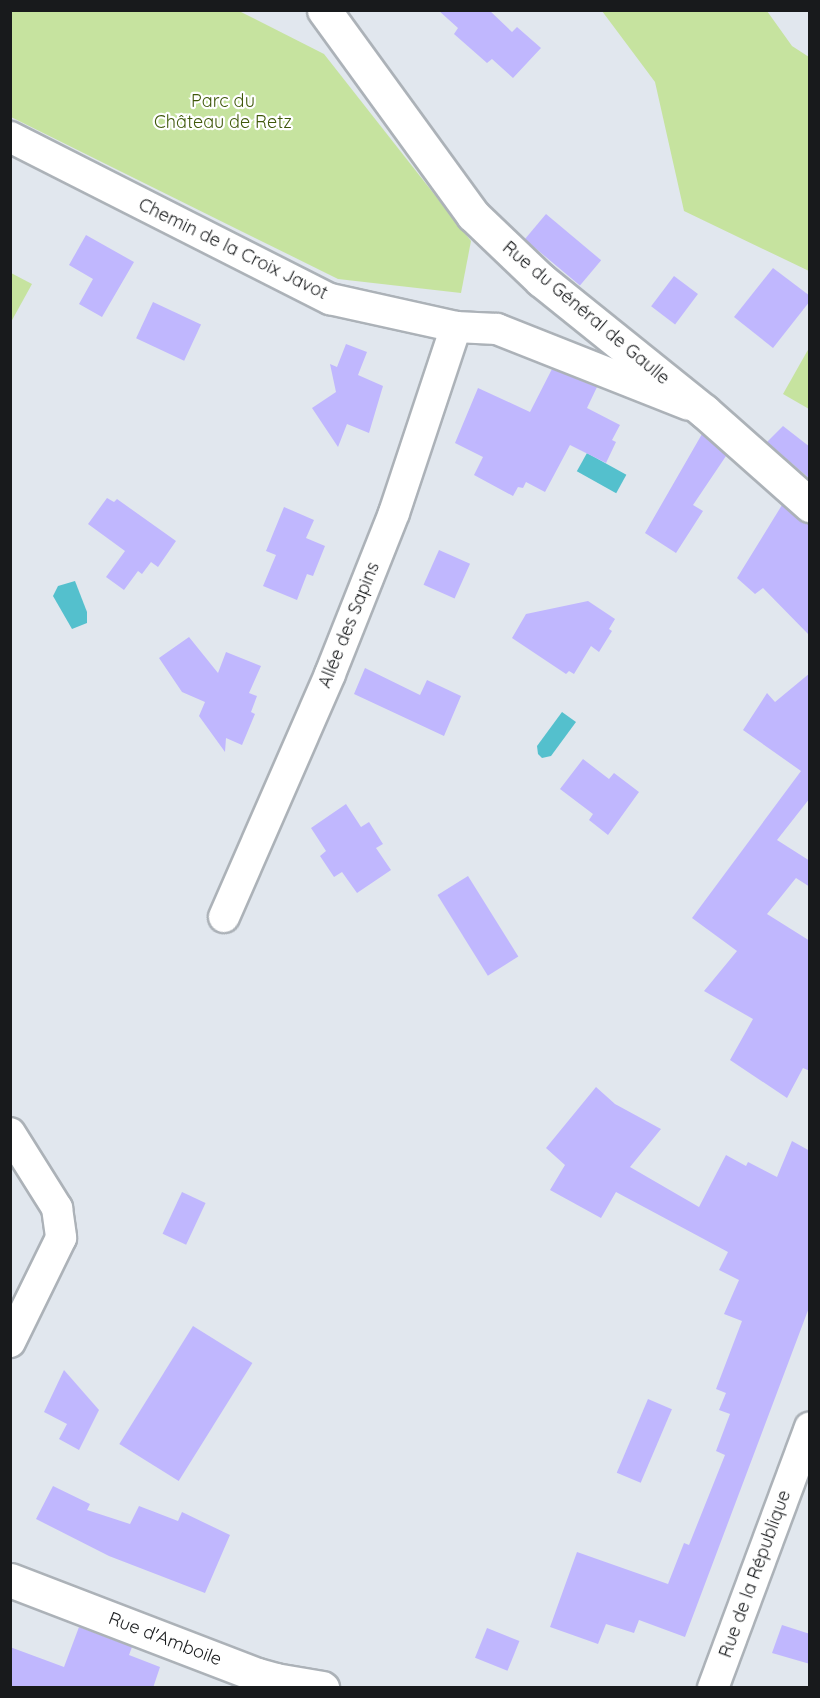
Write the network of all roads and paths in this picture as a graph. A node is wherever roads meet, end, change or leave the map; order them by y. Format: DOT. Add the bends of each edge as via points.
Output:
graph roads {
  1 [pos="324,10"];
  2 [pos="10,137"];
  3 [pos="456,327"];
  4 [pos="704,411"];
  5 [pos="810,505"];
  6 [pos="224,917"];
  7 [pos="10,1133"];
  8 [pos="10,1342"];
  9 [pos="810,1427"];
  10 [pos="10,1580"];
  11 [pos="255,1681"];
  12 [pos="322,1688"];
  13 [pos="713,1688"];
  1 -- 4 [label="street, Rue du Général de Gaulle" via="473,215 541,280"];
  2 -- 3 [label="street, Chemin de la Croix Javot" via="330,299"];
  3 -- 4 [label="street, Chemin de la Croix Javot" via="497,329"];
  3 -- 6 [label="street, Allée des Sapins" via="394,513 330,674"];
  4 -- 5 [label="street, Rue du Général de Gaulle"];
  7 -- 8 [label="street" via="57,1208 61,1238"];
  9 -- 13 [label="street, Rue de la République"];
  10 -- 11 [label="street, Rue d'Amboile"];
  11 -- 12 [label="street, Rue d'Amboile"];
}
